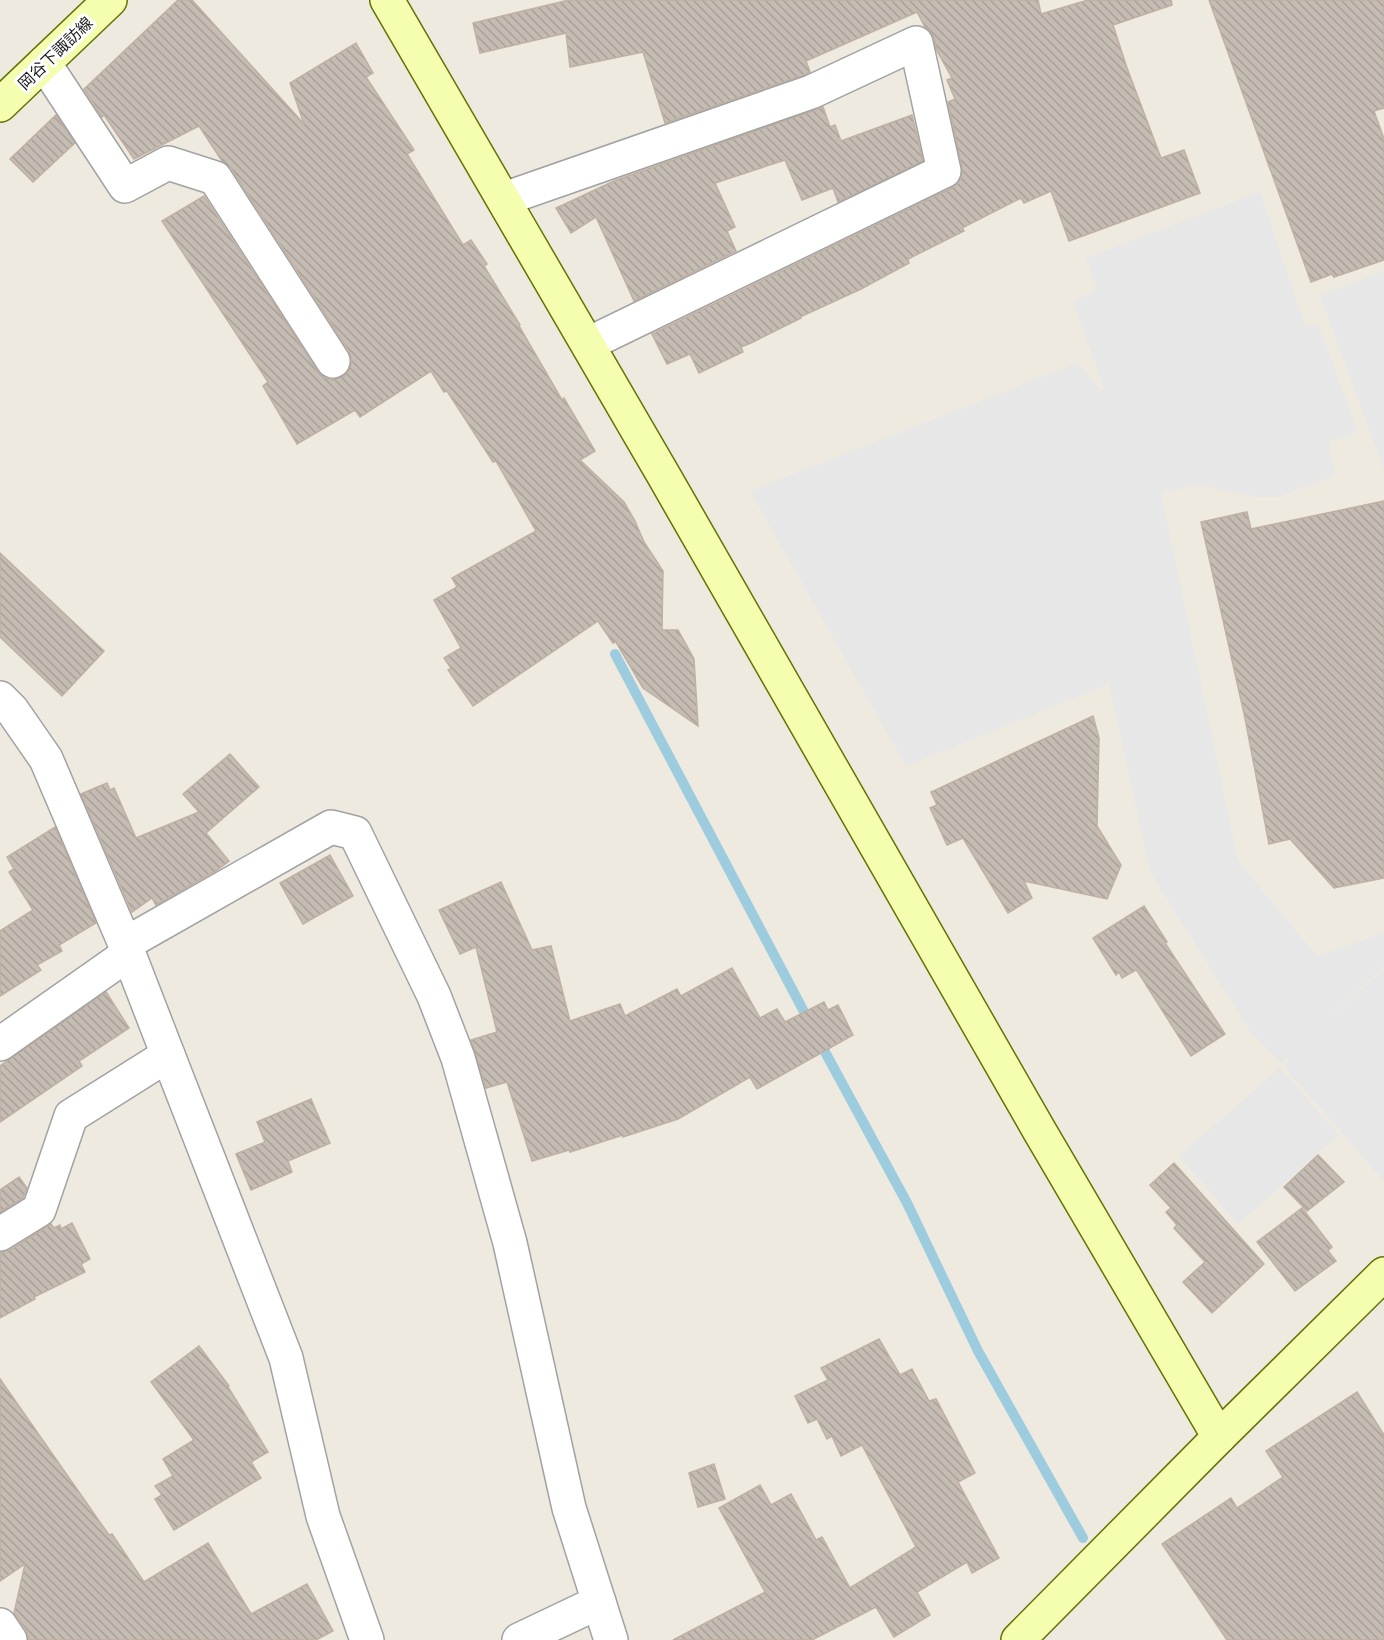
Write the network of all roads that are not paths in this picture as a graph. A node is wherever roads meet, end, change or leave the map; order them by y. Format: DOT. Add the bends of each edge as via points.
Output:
graph roads {
  1 [pos="110,0"];
  2 [pos="387,0"];
  3 [pos="44,63"];
  4 [pos="0,105"];
  5 [pos="504,199"];
  6 [pos="588,344"];
  7 [pos="333,361"];
  8 [pos="0,698"];
  9 [pos="126,949"];
  10 [pos="0,1044"];
  11 [pos="168,1055"];
  12 [pos="0,1234"];
  13 [pos="1384,1274"];
  14 [pos="1219,1437"];
  15 [pos="599,1602"];
  16 [pos="0,1625"];
  17 [pos="10,1640"];
  18 [pos="367,1640"];
  19 [pos="519,1640"];
  20 [pos="611,1640"];
  21 [pos="1018,1640"];
  1 -- 3 [label="street, 岡谷下諏訪線"];
  2 -- 5 [label="street"];
  3 -- 4 [label="street, 岡谷下諏訪線"];
  3 -- 7 [label="street" via="125,186 168,163 215,178"];
  5 -- 6 [label="street"];
  5 -- 6 [label="street" via="811,92 916,44 944,171"];
  6 -- 14 [label="street"];
  8 -- 9 [label="street" via="46,759"];
  9 -- 10 [label="street"];
  9 -- 11 [label="street"];
  9 -- 15 [label="street" via="331,827 355,833 434,996 458,1058 510,1243 569,1508"];
  11 -- 12 [label="street" via="71,1116 39,1210"];
  11 -- 18 [label="street" via="286,1358 323,1516"];
  13 -- 14 [label="street"];
  14 -- 21 [label="street"];
  15 -- 19 [label="street"];
  15 -- 20 [label="street"];
  16 -- 17 [label="street"];
}
